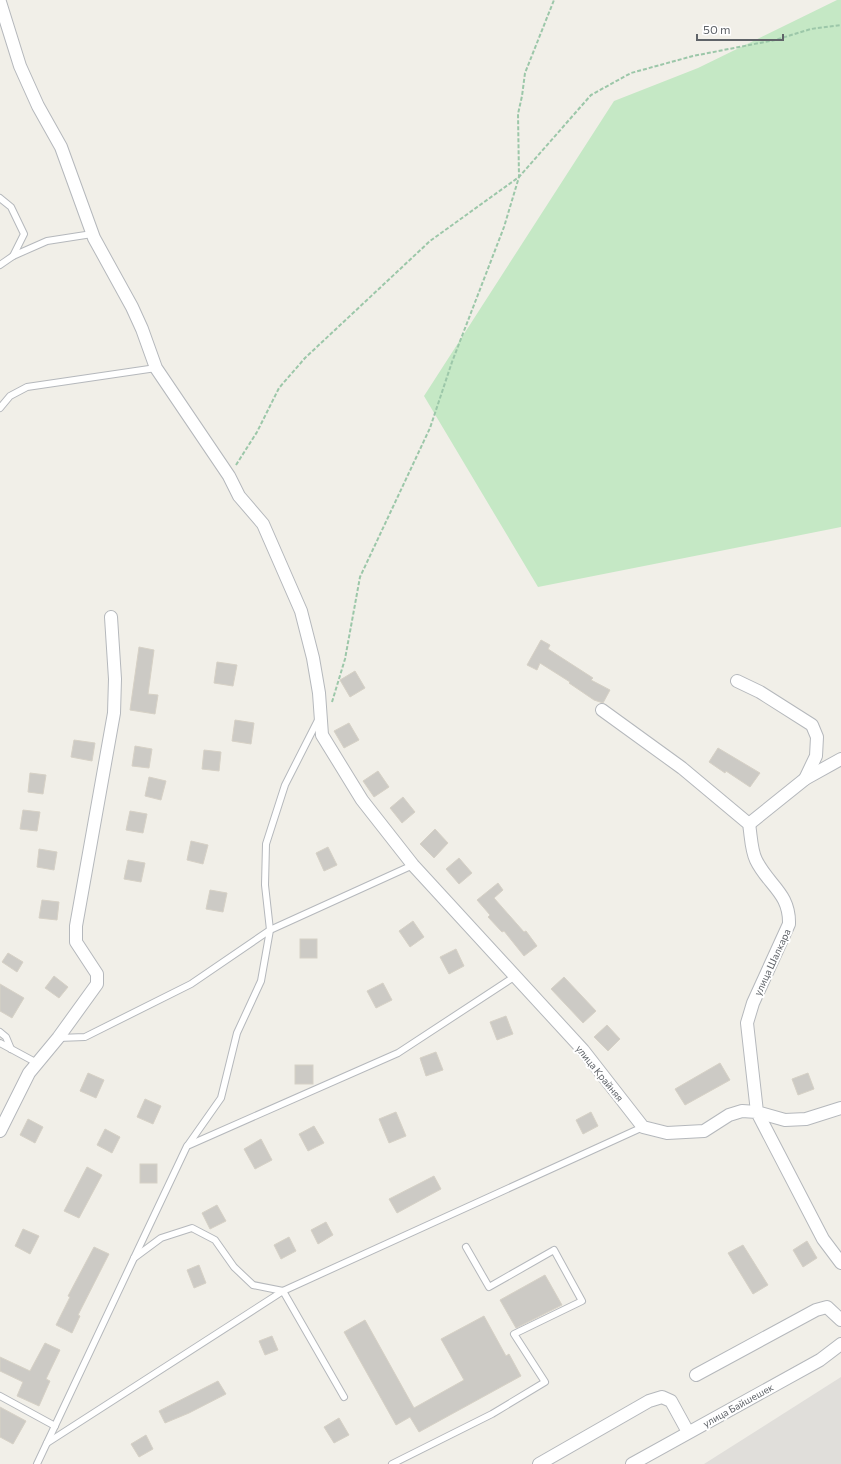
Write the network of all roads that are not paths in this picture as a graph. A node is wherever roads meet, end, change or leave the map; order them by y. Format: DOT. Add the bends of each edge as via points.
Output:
graph roads {
  1 [pos="0,2"];
  2 [pos="0,198"];
  3 [pos="92,234"];
  4 [pos="13,256"];
  5 [pos="0,265"];
  6 [pos="156,368"];
  7 [pos="0,408"];
  8 [pos="111,617"];
  9 [pos="737,681"];
  10 [pos="602,710"];
  11 [pos="320,716"];
  12 [pos="841,759"];
  13 [pos="805,779"];
  14 [pos="749,824"];
  15 [pos="413,865"];
  16 [pos="270,930"];
  17 [pos="514,977"];
  18 [pos="0,1032"];
  19 [pos="58,1038"];
  20 [pos="0,1043"];
  21 [pos="11,1049"];
  22 [pos="37,1063"];
  23 [pos="841,1108"];
  24 [pos="757,1112"];
  25 [pos="643,1127"];
  26 [pos="0,1131"];
  27 [pos="187,1146"];
  28 [pos="466,1247"];
  29 [pos="134,1258"];
  30 [pos="841,1263"];
  31 [pos="283,1291"];
  32 [pos="841,1320"];
  33 [pos="841,1344"];
  34 [pos="696,1375"];
  35 [pos="0,1396"];
  36 [pos="344,1397"];
  37 [pos="55,1426"];
  38 [pos="688,1432"];
  39 [pos="46,1444"];
  40 [pos="37,1464"];
  41 [pos="392,1464"];
  42 [pos="539,1464"];
  43 [pos="632,1464"];
  1 -- 3 [label="street, улица Крайняя" via="20,66 38,106 61,147"];
  2 -- 4 [label="lane" via="11,207 24,234"];
  3 -- 4 [label="lane" via="47,241"];
  3 -- 6 [label="street, улица Крайняя" via="142,329"];
  4 -- 5 [label="lane"];
  6 -- 7 [label="lane" via="27,387 10,396"];
  6 -- 11 [label="street, улица Крайняя" via="229,476 239,496 263,524 301,610 313,658"];
  8 -- 19 [label="street" via="115,679 114,713 76,926 76,942 97,974 97,984"];
  9 -- 13 [label="street" via="760,692 812,725 817,737 816,756"];
  10 -- 14 [label="street" via="682,768"];
  11 -- 15 [label="street, улица Крайняя" via="322,735 362,800"];
  11 -- 16 [label="lane" via="285,785 266,844 265,885"];
  12 -- 13 [label="street"];
  13 -- 14 [label="street"];
  14 -- 24 [label="street, улица Шалкара" via="755,858 784,898 789,911 789,924 753,1003 747,1023"];
  15 -- 16 [label="lane"];
  15 -- 17 [label="street, улица Крайняя"];
  16 -- 19 [label="lane" via="191,984 85,1037"];
  16 -- 27 [label="lane" via="261,981 237,1033 221,1098"];
  17 -- 25 [label="street, улица Крайняя" via="583,1050"];
  17 -- 27 [label="lane" via="398,1053"];
  18 -- 21 [label="lane" via="6,1037"];
  19 -- 22 [label="street"];
  20 -- 21 [label="lane"];
  21 -- 22 [label="lane"];
  22 -- 26 [label="street" via="22,1085"];
  23 -- 24 [label="street" via="806,1119 785,1120"];
  24 -- 25 [label="street" via="742,1111 729,1115 704,1131 667,1133"];
  24 -- 30 [label="street" via="823,1239"];
  25 -- 31 [label="lane"];
  27 -- 29 [label="lane"];
  28 -- 41 [label="lane" via="490,1287 554,1250 582,1301 514,1334 545,1382 492,1414"];
  29 -- 31 [label="lane" via="161,1238 192,1228 215,1240 234,1267 253,1284"];
  29 -- 37 [label="lane"];
  31 -- 36 [label="lane"];
  31 -- 39 [label="lane"];
  32 -- 34 [label="street" via="827,1307 816,1310"];
  33 -- 38 [label="street, улица Байшешек" via="820,1360"];
  35 -- 37 [label="lane"];
  37 -- 39 [label="lane"];
  38 -- 42 [label="street" via="671,1401 662,1397 649,1401"];
  38 -- 43 [label="street, улица Байшешек"];
  39 -- 40 [label="lane"];
}
